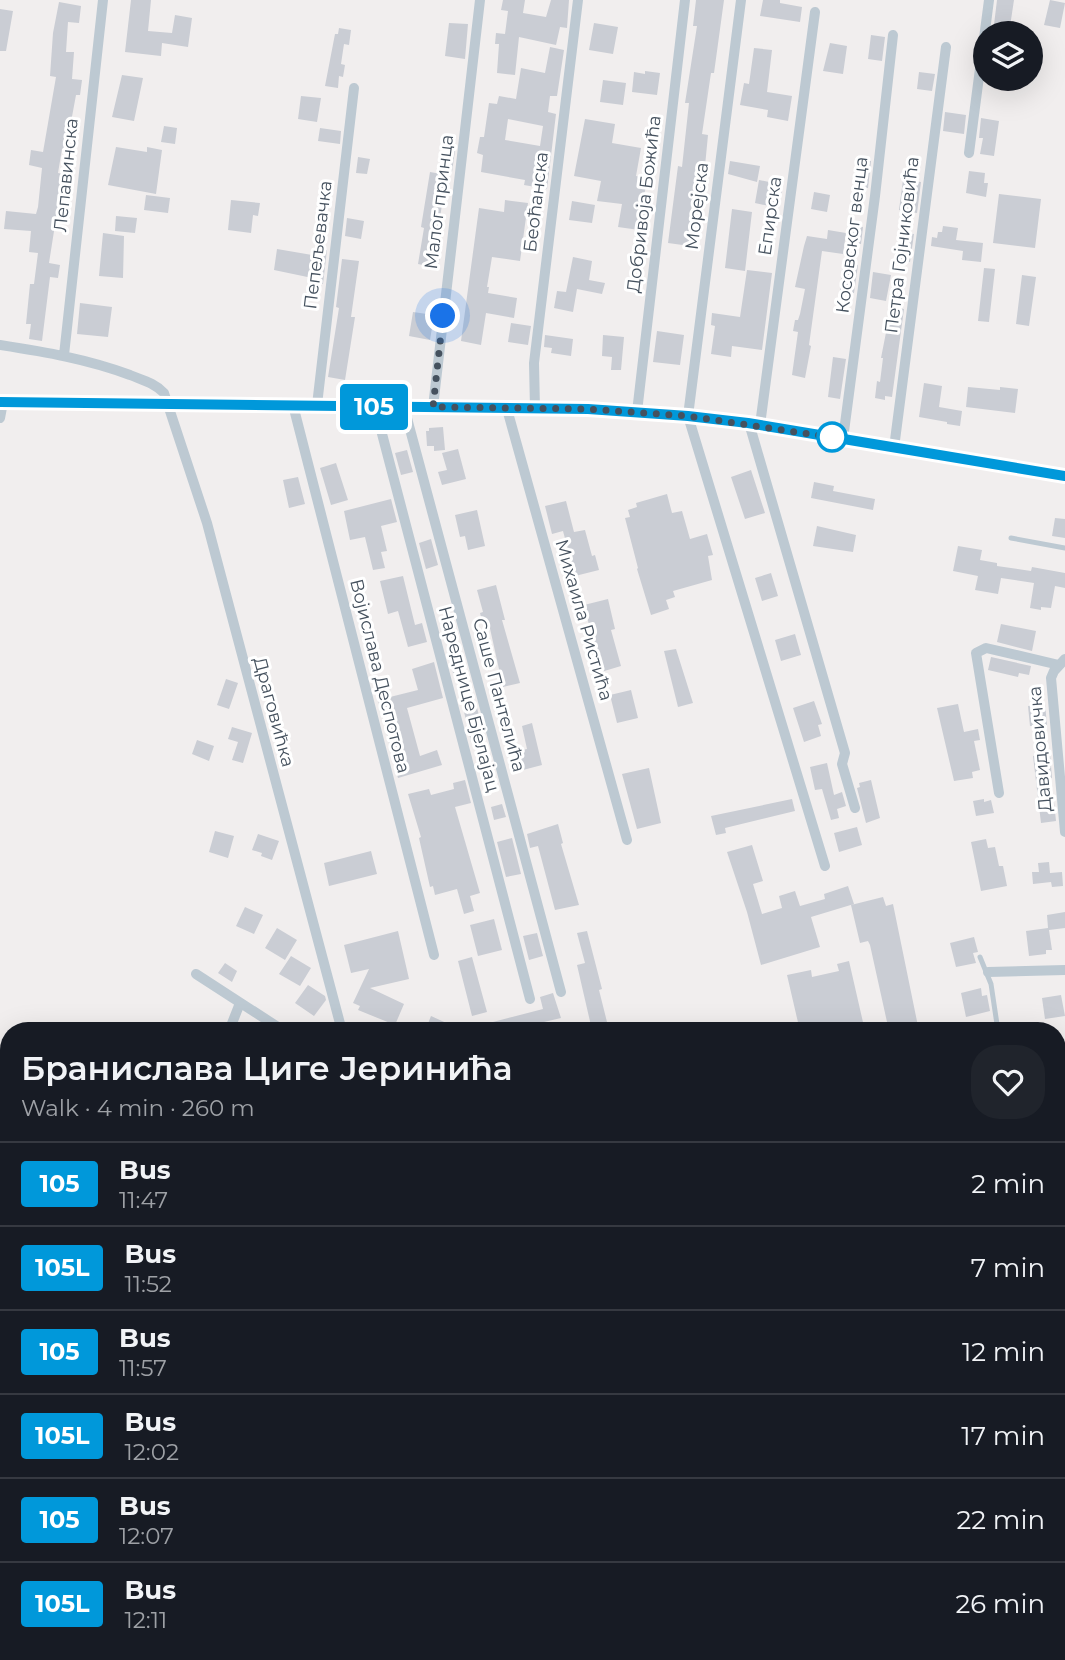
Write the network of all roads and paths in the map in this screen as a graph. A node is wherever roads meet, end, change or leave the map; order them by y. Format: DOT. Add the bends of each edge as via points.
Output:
graph roads {
  1 [pos="103,0"];
  2 [pos="480,0"];
  3 [pos="578,0"];
  4 [pos="685,0"];
  5 [pos="741,0"];
  6 [pos="989,0"];
  7 [pos="815,12"];
  8 [pos="893,35"];
  9 [pos="946,47"];
  10 [pos="354,88"];
  11 [pos="969,153"];
  12 [pos="0,345"];
  13 [pos="64,355"];
  14 [pos="2,402"];
  15 [pos="168,404"];
  16 [pos="293,405"];
  17 [pos="317,405"];
  18 [pos="375,407"];
  19 [pos="404,407"];
  20 [pos="433,407"];
  21 [pos="507,409"];
  22 [pos="535,409"];
  23 [pos="637,412"];
  24 [pos="688,416"];
  25 [pos="0,418"];
  26 [pos="754,424"];
  27 [pos="843,439"];
  28 [pos="894,448"];
  29 [pos="1065,475"];
  30 [pos="1011,538"];
  31 [pos="1065,548"];
  32 [pos="1062,662"];
  33 [pos="999,793"];
  34 [pos="855,808"];
  35 [pos="1065,832"];
  36 [pos="627,841"];
  37 [pos="825,866"];
  38 [pos="434,955"];
  39 [pos="980,957"];
  40 [pos="1065,971"];
  41 [pos="988,972"];
  42 [pos="196,974"];
  43 [pos="561,992"];
  44 [pos="530,999"];
  45 [pos="240,1003"];
  46 [pos="233,1022"];
  47 [pos="270,1022"];
  48 [pos="340,1022"];
  49 [pos="996,1022"];
  1 -- 13 [label="street, Лепавинска"];
  2 -- 20 [label="street, Малог принца"];
  3 -- 22 [label="street, Беоћанска" via="534,363"];
  4 -- 23 [label="street, Добривоја Божића"];
  5 -- 24 [label="street, Морејска"];
  6 -- 11 [label="street"];
  7 -- 26 [label="street, Епирска"];
  8 -- 27 [label="street, Косовског венца"];
  9 -- 28 [label="street, Петра Гојниковића"];
  10 -- 17 [label="street, Пепељевачка"];
  12 -- 13 [label="street"];
  13 -- 15 [label="street" via="150,383 164,393"];
  14 -- 15 [label="street"];
  14 -- 25 [label="street"];
  15 -- 16 [label="street"];
  15 -- 48 [label="street, Драговићка" via="206,523"];
  16 -- 17 [label="street"];
  16 -- 38 [label="street, Војислава Деспотова"];
  17 -- 18 [label="street"];
  18 -- 19 [label="street"];
  18 -- 44 [label="street, Нареднице Бјелајац"];
  19 -- 20 [label="street"];
  19 -- 43 [label="street, Саше Пантелића"];
  20 -- 21 [label="street"];
  21 -- 22 [label="street"];
  21 -- 36 [label="street, Михаила Ристића"];
  22 -- 23 [label="street"];
  23 -- 24 [label="street"];
  24 -- 26 [label="street"];
  24 -- 37 [label="street"];
  26 -- 27 [label="street"];
  26 -- 34 [label="street" via="845,753 842,764"];
  27 -- 28 [label="street"];
  28 -- 29 [label="street"];
  30 -- 31 [label="lane"];
  32 -- 33 [label="street, Давидовичка" via="986,648 976,653"];
  32 -- 35 [label="street, Давидовичка" via="1051,678"];
  39 -- 41 [label="lane"];
  40 -- 41 [label="street"];
  41 -- 49 [label="lane"];
  42 -- 45 [label="street"];
  45 -- 46 [label="street"];
  45 -- 47 [label="street"];
}
